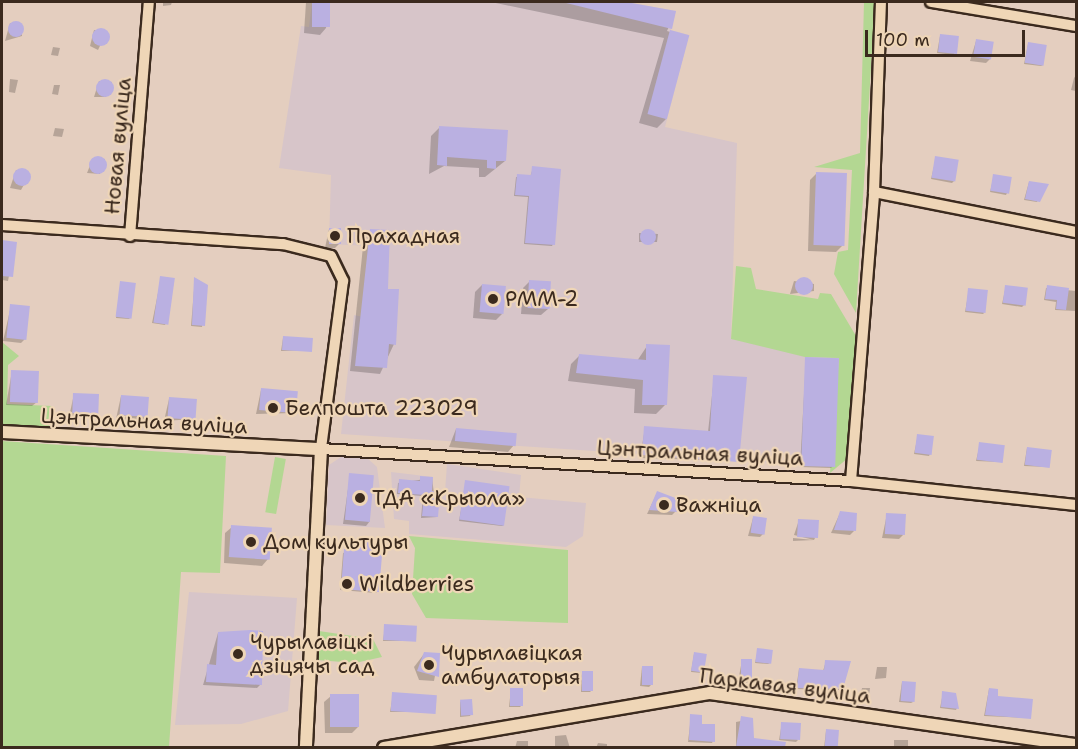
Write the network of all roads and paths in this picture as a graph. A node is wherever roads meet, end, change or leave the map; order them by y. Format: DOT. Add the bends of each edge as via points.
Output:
graph roads {
  1 [pos="149,2"];
  2 [pos="881,2"];
  3 [pos="931,2"];
  4 [pos="1077,26"];
  5 [pos="874,192"];
  6 [pos="2,225"];
  7 [pos="1077,232"];
  8 [pos="130,236"];
  9 [pos="2,432"];
  10 [pos="321,448"];
  11 [pos="851,481"];
  12 [pos="1077,505"];
  13 [pos="1077,745"];
  14 [pos="306,747"];
  15 [pos="384,747"];
  1 -- 8 [label="street, Новая вуліца"];
  2 -- 5 [label="street"];
  3 -- 4 [label="street"];
  5 -- 7 [label="street"];
  5 -- 11 [label="street"];
  6 -- 8 [label="street, Новая вуліца"];
  8 -- 10 [label="street" via="283,244 332,256 343,281"];
  9 -- 10 [label="street, Цэнтральная вуліца"];
  10 -- 11 [label="street, Цэнтральная вуліца"];
  10 -- 14 [label="street"];
  11 -- 12 [label="street, Цэнтральная вуліца"];
  13 -- 15 [label="street, Паркавая вуліца" via="688,693"];
}
